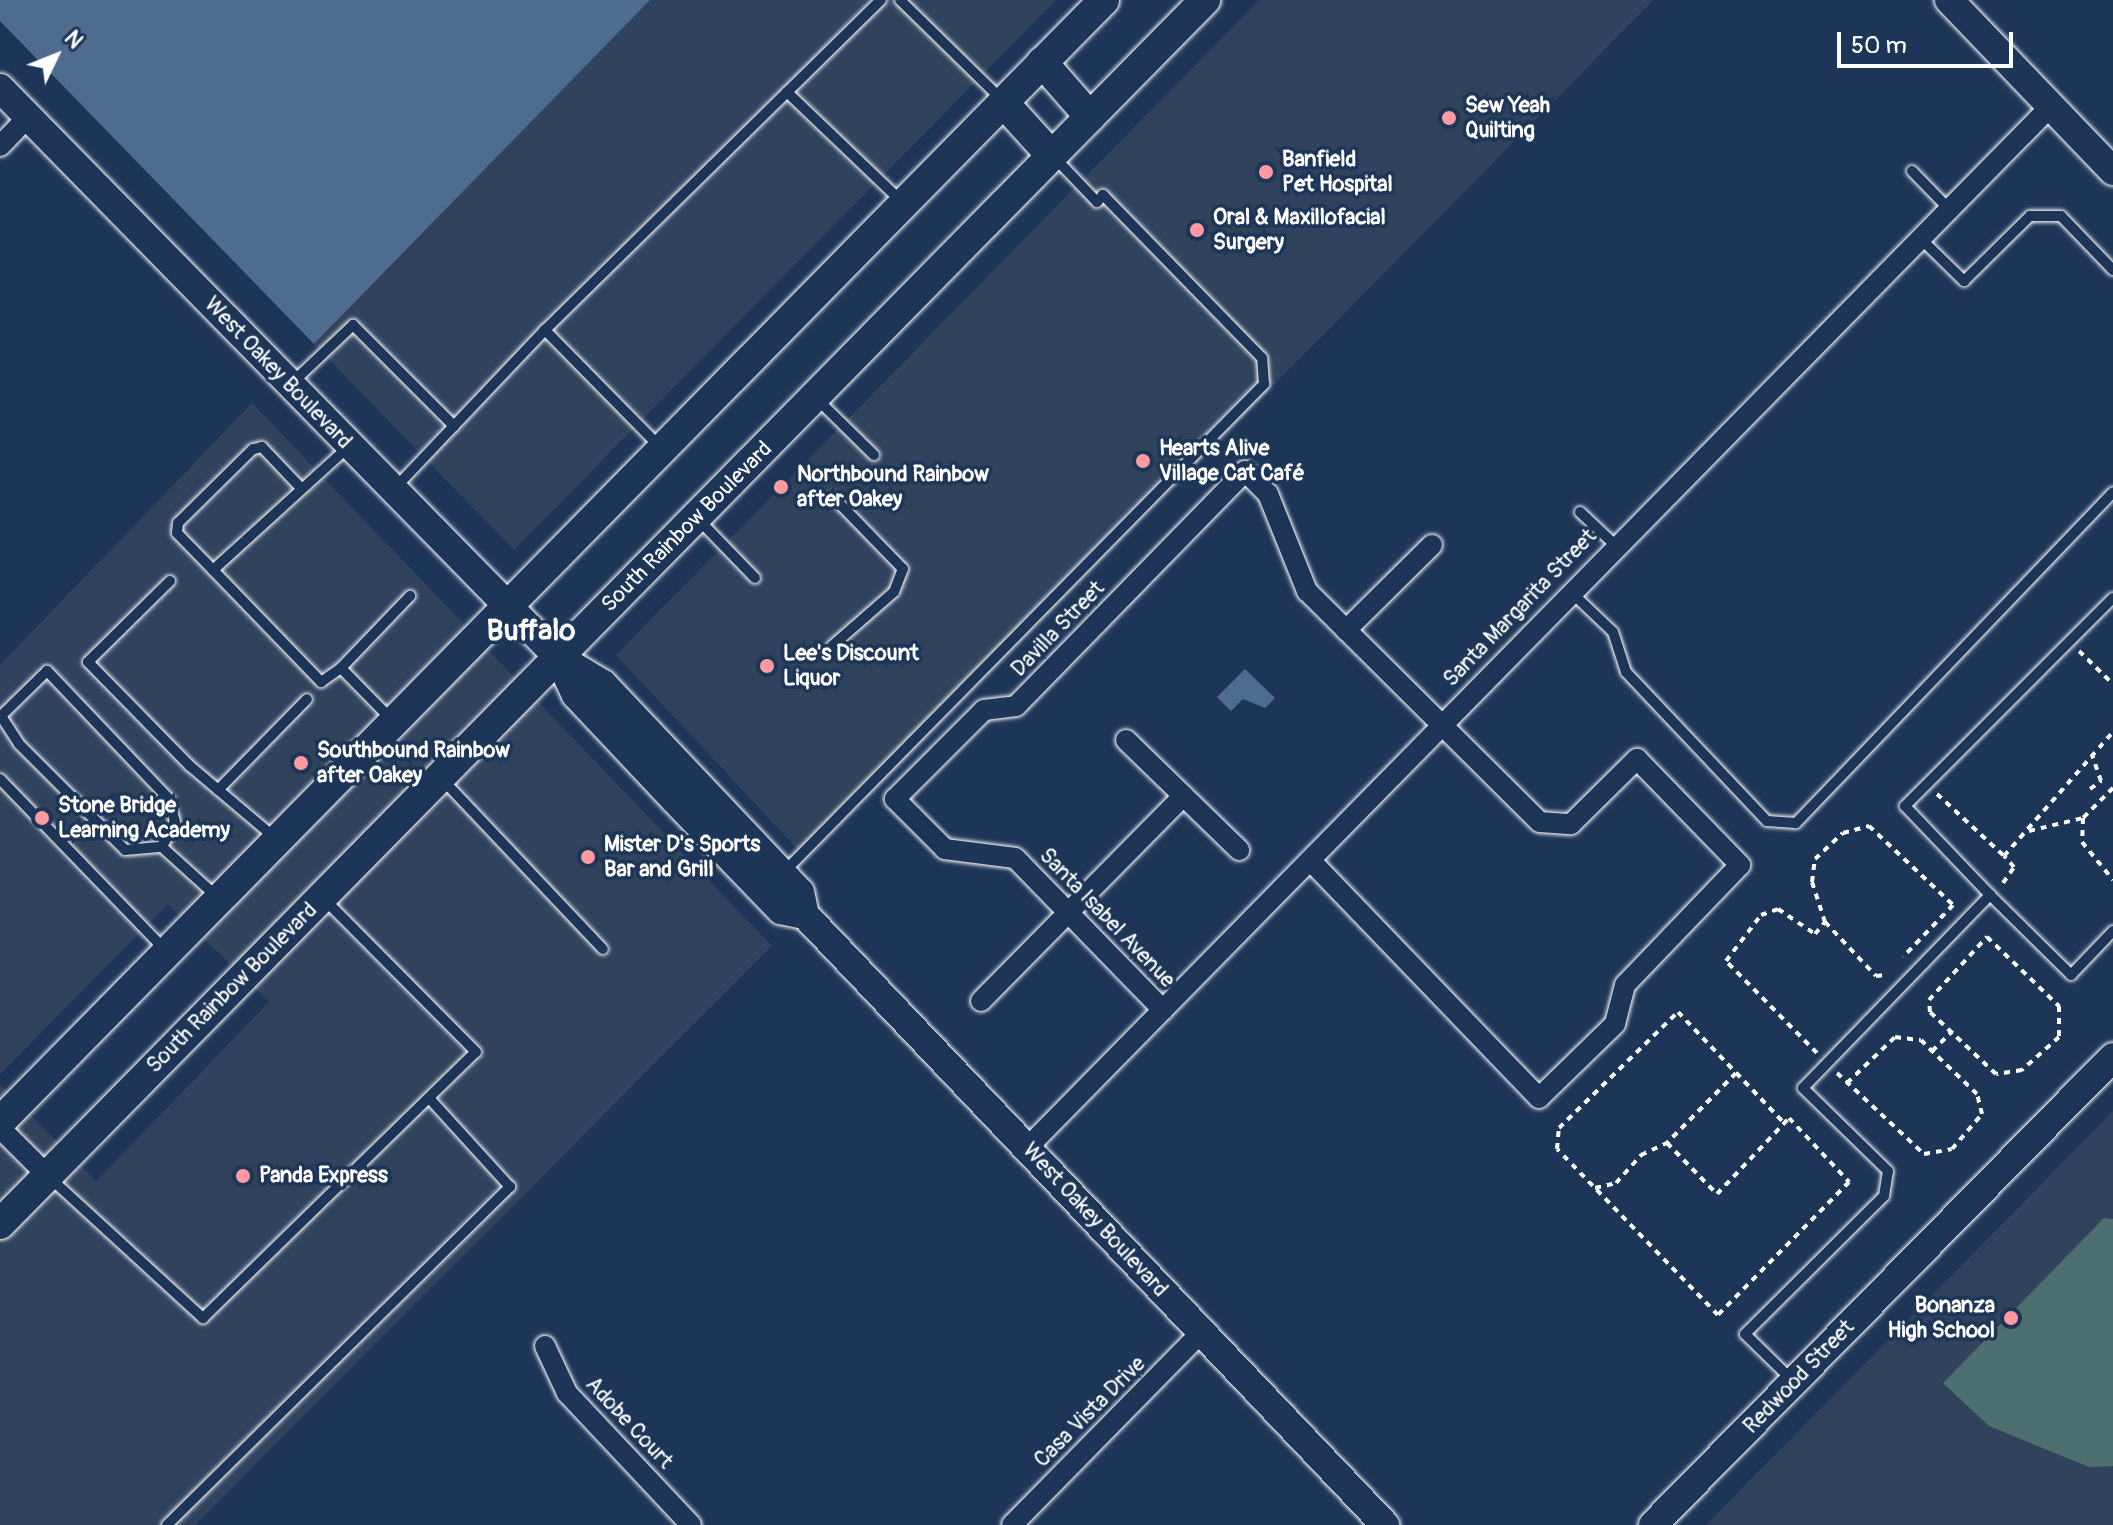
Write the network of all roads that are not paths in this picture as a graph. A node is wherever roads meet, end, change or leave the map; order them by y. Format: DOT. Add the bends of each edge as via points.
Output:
graph roads {
  1 [pos="881,0"];
  2 [pos="900,0"];
  3 [pos="1104,0"];
  4 [pos="1205,0"];
  5 [pos="1949,0"];
  6 [pos="1042,62"];
  7 [pos="0,88"];
  8 [pos="787,92"];
  9 [pos="1003,102"];
  10 [pos="2051,106"];
  11 [pos="28,117"];
  12 [pos="1090,117"];
  13 [pos="0,146"];
  14 [pos="1052,156"];
  15 [pos="1912,171"];
  16 [pos="2113,171"];
  17 [pos="903,203"];
  18 [pos="1949,209"];
  19 [pos="1920,238"];
  20 [pos="2113,270"];
  21 [pos="545,330"];
  22 [pos="290,385"];
  23 [pos="816,398"];
  24 [pos="454,426"];
  25 [pos="349,445"];
  26 [pos="661,449"];
  27 [pos="874,455"];
  28 [pos="299,486"];
  29 [pos="393,490"];
  30 [pos="2113,493"];
  31 [pos="833,497"];
  32 [pos="1580,512"];
  33 [pos="697,518"];
  34 [pos="1432,545"];
  35 [pos="1615,545"];
  36 [pos="213,570"];
  37 [pos="755,578"];
  38 [pos="170,581"];
  39 [pos="1570,590"];
  40 [pos="410,596"];
  41 [pos="2113,598"];
  42 [pos="507,605"];
  43 [pos="1346,630"];
  44 [pos="832,646"];
  45 [pos="558,657"];
  46 [pos="341,668"];
  47 [pos="307,699"];
  48 [pos="393,720"];
  49 [pos="1441,724"];
  50 [pos="1126,740"];
  51 [pos="440,777"];
  52 [pos="0,779"];
  53 [pos="218,790"];
  54 [pos="1183,796"];
  55 [pos="895,799"];
  56 [pos="276,838"];
  57 [pos="162,847"];
  58 [pos="1239,850"];
  59 [pos="1310,860"];
  60 [pos="782,874"];
  61 [pos="1990,895"];
  62 [pos="218,897"];
  63 [pos="322,898"];
  64 [pos="1070,914"];
  65 [pos="805,915"];
  66 [pos="2113,931"];
  67 [pos="603,949"];
  68 [pos="165,950"];
  69 [pos="981,1001"];
  70 [pos="1163,1010"];
  71 [pos="2113,1057"];
  72 [pos="429,1098"];
  73 [pos="0,1125"];
  74 [pos="1027,1148"];
  75 [pos="48,1176"];
  76 [pos="0,1224"];
  77 [pos="1201,1333"];
  78 [pos="545,1346"];
  79 [pos="1794,1382"];
  80 [pos="167,1525"];
  81 [pos="691,1525"];
  82 [pos="1012,1525"];
  83 [pos="1385,1525"];
  84 [pos="1653,1525"];
  1 -- 8 [label="lane"];
  2 -- 9 [label="lane"];
  3 -- 6 [label="main road"];
  4 -- 12 [label="main road, South Rainbow Boulevard"];
  5 -- 10 [label="main road"];
  6 -- 9 [label="main road"];
  6 -- 12 [label="main road"];
  7 -- 11 [label="main road, West Oakey Boulevard"];
  8 -- 17 [label="lane"];
  8 -- 21 [label="lane"];
  9 -- 14 [label="main road"];
  9 -- 17 [label="main road"];
  10 -- 16 [label="main road"];
  10 -- 18 [label="street, Santa Margarita Street"];
  11 -- 13 [label="street"];
  11 -- 22 [label="main road, West Oakey Boulevard"];
  12 -- 14 [label="main road, South Rainbow Boulevard"];
  14 -- 23 [label="main road, South Rainbow Boulevard"];
  14 -- 60 [label="lane" via="1097,202 1103,195 1262,358 1264,384"];
  15 -- 18 [label="lane"];
  17 -- 26 [label="main road"];
  18 -- 19 [label="street, Santa Margarita Street"];
  19 -- 20 [label="lane" via="1964,281 2030,216 2061,216"];
  19 -- 35 [label="street, Santa Margarita Street"];
  21 -- 24 [label="lane"];
  21 -- 26 [label="lane"];
  22 -- 24 [label="lane" via="353,325"];
  22 -- 25 [label="main road, West Oakey Boulevard"];
  23 -- 27 [label="lane"];
  23 -- 33 [label="main road, South Rainbow Boulevard"];
  24 -- 29 [label="lane"];
  25 -- 28 [label="lane"];
  25 -- 29 [label="main road, West Oakey Boulevard"];
  26 -- 42 [label="main road"];
  28 -- 36 [label="lane"];
  28 -- 36 [label="lane" via="262,447 253,449 178,523 177,533"];
  29 -- 42 [label="main road, West Oakey Boulevard"];
  30 -- 39 [label="lane" via="1796,823 1767,821 1626,672 1613,632"];
  31 -- 44 [label="lane" via="903,569 894,592"];
  32 -- 35 [label="lane"];
  33 -- 37 [label="lane"];
  33 -- 45 [label="main road, South Rainbow Boulevard"];
  34 -- 43 [label="street"];
  35 -- 39 [label="street, Santa Margarita Street"];
  36 -- 46 [label="lane" via="321,682"];
  38 -- 53 [label="lane" via="88,662"];
  39 -- 49 [label="street, Santa Margarita Street"];
  40 -- 46 [label="lane"];
  41 -- 61 [label="lane" via="1905,806"];
  42 -- 45 [label="main road, West Oakey Boulevard"];
  42 -- 48 [label="main road"];
  43 -- 49 [label="street"];
  43 -- 55 [label="street, Davilla Street" via="1307,591 1268,494 1245,471 1016,706 984,710"];
  45 -- 51 [label="main road, South Rainbow Boulevard"];
  45 -- 60 [label="main road, West Oakey Boulevard" via="595,676"];
  45 -- 65 [label="main road, West Oakey Boulevard" via="576,695 656,780 781,910"];
  46 -- 48 [label="lane"];
  47 -- 53 [label="lane"];
  48 -- 56 [label="main road"];
  49 -- 59 [label="street, Santa Margarita Street"];
  49 -- 59 [label="street" via="1540,822 1555,827 1571,824 1637,759 1740,865 1625,985 1615,1024 1539,1098"];
  50 -- 54 [label="street"];
  51 -- 63 [label="main road, South Rainbow Boulevard"];
  51 -- 67 [label="lane"];
  52 -- 68 [label="lane"];
  53 -- 56 [label="lane"];
  54 -- 58 [label="street"];
  54 -- 64 [label="street"];
  55 -- 64 [label="street, Santa Isabel Avenue" via="945,849 1015,858"];
  56 -- 62 [label="main road"];
  57 -- 57 [label="lane" via="175,822 169,799 47,671 1,716 7,726 125,850"];
  57 -- 62 [label="lane"];
  59 -- 70 [label="street, Santa Margarita Street"];
  60 -- 65 [label="main road, West Oakey Boulevard" via="800,892"];
  61 -- 66 [label="lane" via="2071,975"];
  61 -- 79 [label="lane" via="1803,1088 1888,1171 1884,1196 1745,1334"];
  62 -- 68 [label="main road"];
  63 -- 72 [label="lane" via="476,1052"];
  63 -- 75 [label="main road, South Rainbow Boulevard"];
  64 -- 69 [label="street"];
  64 -- 70 [label="street, Santa Isabel Avenue"];
  65 -- 74 [label="main road, West Oakey Boulevard"];
  68 -- 73 [label="main road"];
  70 -- 74 [label="street, Santa Margarita Street"];
  71 -- 79 [label="main road, Redwood Street"];
  72 -- 75 [label="lane" via="203,1318"];
  72 -- 80 [label="lane" via="510,1187"];
  73 -- 75 [label="street"];
  74 -- 77 [label="main road, West Oakey Boulevard"];
  75 -- 76 [label="main road, South Rainbow Boulevard"];
  77 -- 82 [label="street, Casa Vista Drive"];
  77 -- 83 [label="main road, West Oakey Boulevard"];
  78 -- 81 [label="street, Adobe Court" via="567,1393"];
  79 -- 84 [label="main road, Redwood Street"];
}
